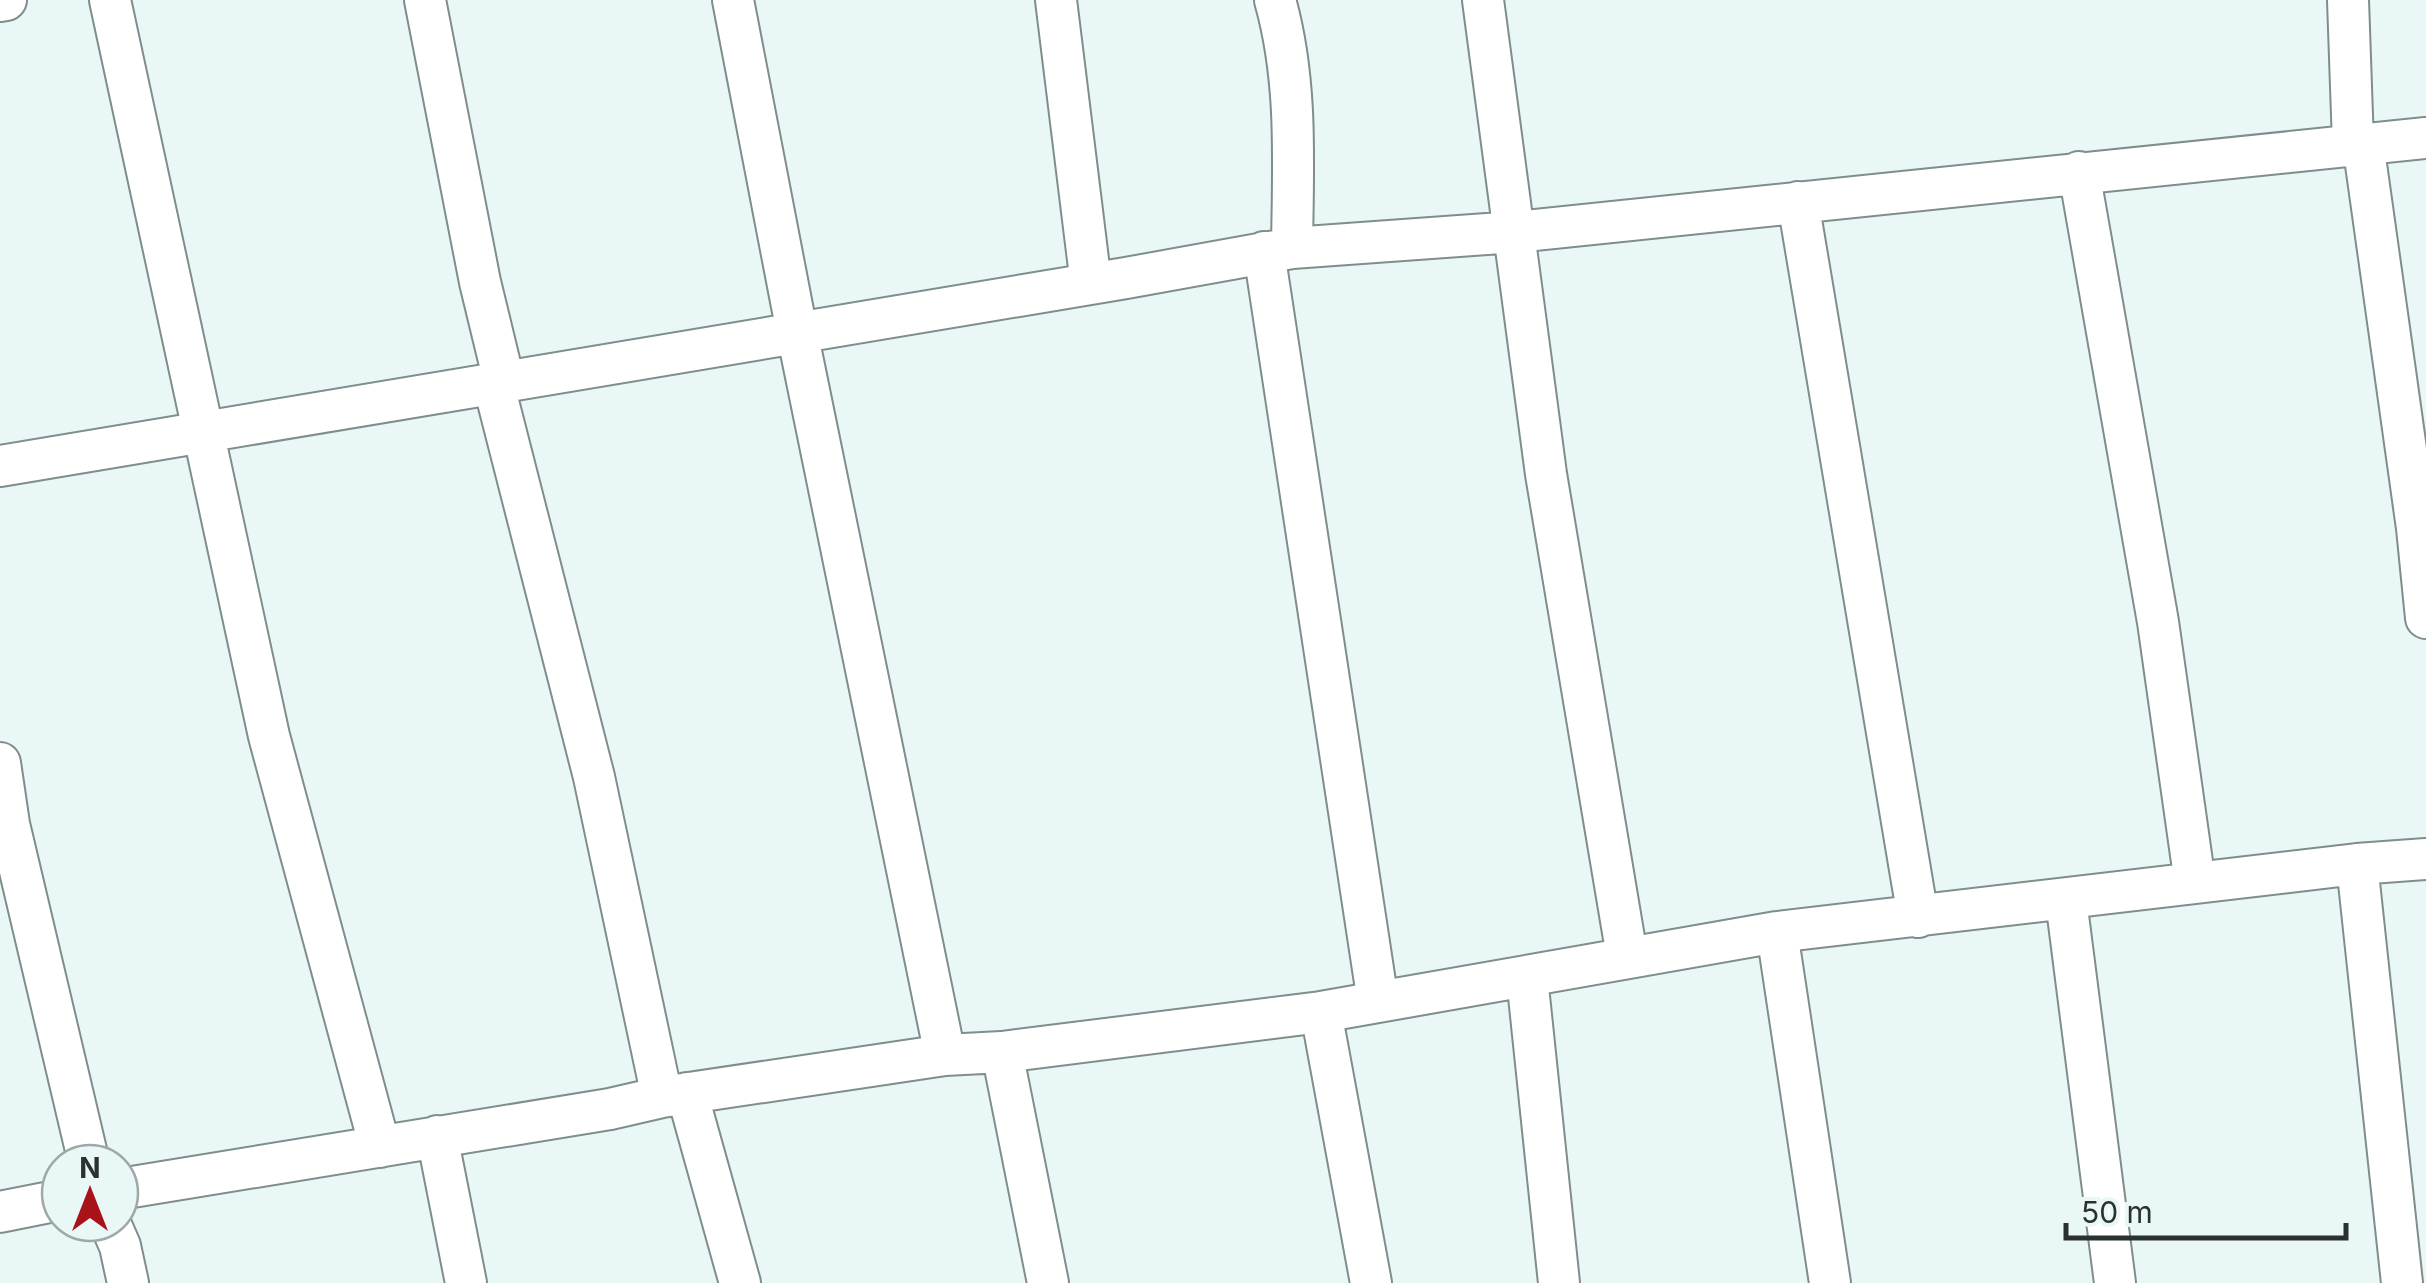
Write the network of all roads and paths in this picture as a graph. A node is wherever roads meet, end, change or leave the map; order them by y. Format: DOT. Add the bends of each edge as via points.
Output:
graph roads {
  1 [pos="110,0"];
  2 [pos="426,0"];
  3 [pos="733,0"];
  4 [pos="1056,0"];
  5 [pos="1275,0"];
  6 [pos="1483,0"];
  7 [pos="2348,0"];
  8 [pos="2426,138"];
  9 [pos="2358,143"];
  10 [pos="2079,172"];
  11 [pos="1798,202"];
  12 [pos="1516,232"];
  13 [pos="1278,250"];
  14 [pos="1091,284"];
  15 [pos="797,332"];
  16 [pos="498,382"];
  17 [pos="201,431"];
  18 [pos="0,466"];
  19 [pos="2421,527"];
  20 [pos="2426,618"];
  21 [pos="0,763"];
  22 [pos="2426,859"];
  23 [pos="2357,864"];
  24 [pos="2195,883"];
  25 [pos="2066,900"];
  26 [pos="1918,916"];
  27 [pos="1777,932"];
  28 [pos="1626,956"];
  29 [pos="1527,977"];
  30 [pos="1378,1002"];
  31 [pos="1321,1012"];
  32 [pos="1002,1052"];
  33 [pos="945,1055"];
  34 [pos="674,1095"];
  35 [pos="437,1136"];
  36 [pos="84,1143"];
  37 [pos="380,1146"];
  38 [pos="140,1186"];
  39 [pos="40,1204"];
  40 [pos="0,1212"];
  41 [pos="119,1243"];
  42 [pos="128,1283"];
  43 [pos="466,1283"];
  44 [pos="740,1283"];
  45 [pos="1048,1283"];
  46 [pos="1372,1283"];
  47 [pos="1560,1283"];
  48 [pos="1830,1283"];
  49 [pos="2115,1283"];
  50 [pos="2402,1283"];
  1 -- 17 [label="street"];
  2 -- 16 [label="street"];
  3 -- 15 [label="street"];
  4 -- 14 [label="street"];
  5 -- 13 [label="street" via="1293,108"];
  6 -- 12 [label="street"];
  7 -- 9 [label="street"];
  8 -- 9 [label="street"];
  9 -- 10 [label="street"];
  9 -- 19 [label="street"];
  10 -- 11 [label="street"];
  10 -- 24 [label="street" via="2158,622"];
  11 -- 12 [label="street"];
  11 -- 26 [label="street"];
  12 -- 13 [label="street"];
  12 -- 28 [label="street" via="1546,474"];
  13 -- 14 [label="street"];
  13 -- 30 [label="street"];
  14 -- 15 [label="street"];
  15 -- 16 [label="street"];
  15 -- 33 [label="street"];
  16 -- 17 [label="street"];
  16 -- 34 [label="street"];
  17 -- 18 [label="street"];
  17 -- 37 [label="street" via="270,736"];
  19 -- 20 [label="street"];
  21 -- 36 [label="street"];
  22 -- 23 [label="street"];
  23 -- 24 [label="street"];
  23 -- 50 [label="street"];
  24 -- 25 [label="street"];
  25 -- 26 [label="street"];
  25 -- 49 [label="street"];
  26 -- 27 [label="street"];
  27 -- 28 [label="street"];
  27 -- 48 [label="street"];
  28 -- 29 [label="street"];
  29 -- 30 [label="street"];
  29 -- 47 [label="street"];
  30 -- 31 [label="street"];
  31 -- 32 [label="street"];
  31 -- 46 [label="street"];
  32 -- 33 [label="street"];
  32 -- 45 [label="street"];
  33 -- 34 [label="street"];
  34 -- 35 [label="street"];
  34 -- 44 [label="street"];
  35 -- 37 [label="street"];
  35 -- 43 [label="street"];
  37 -- 38 [label="street"];
  39 -- 40 [label="street"];
  41 -- 42 [label="street"];
}
